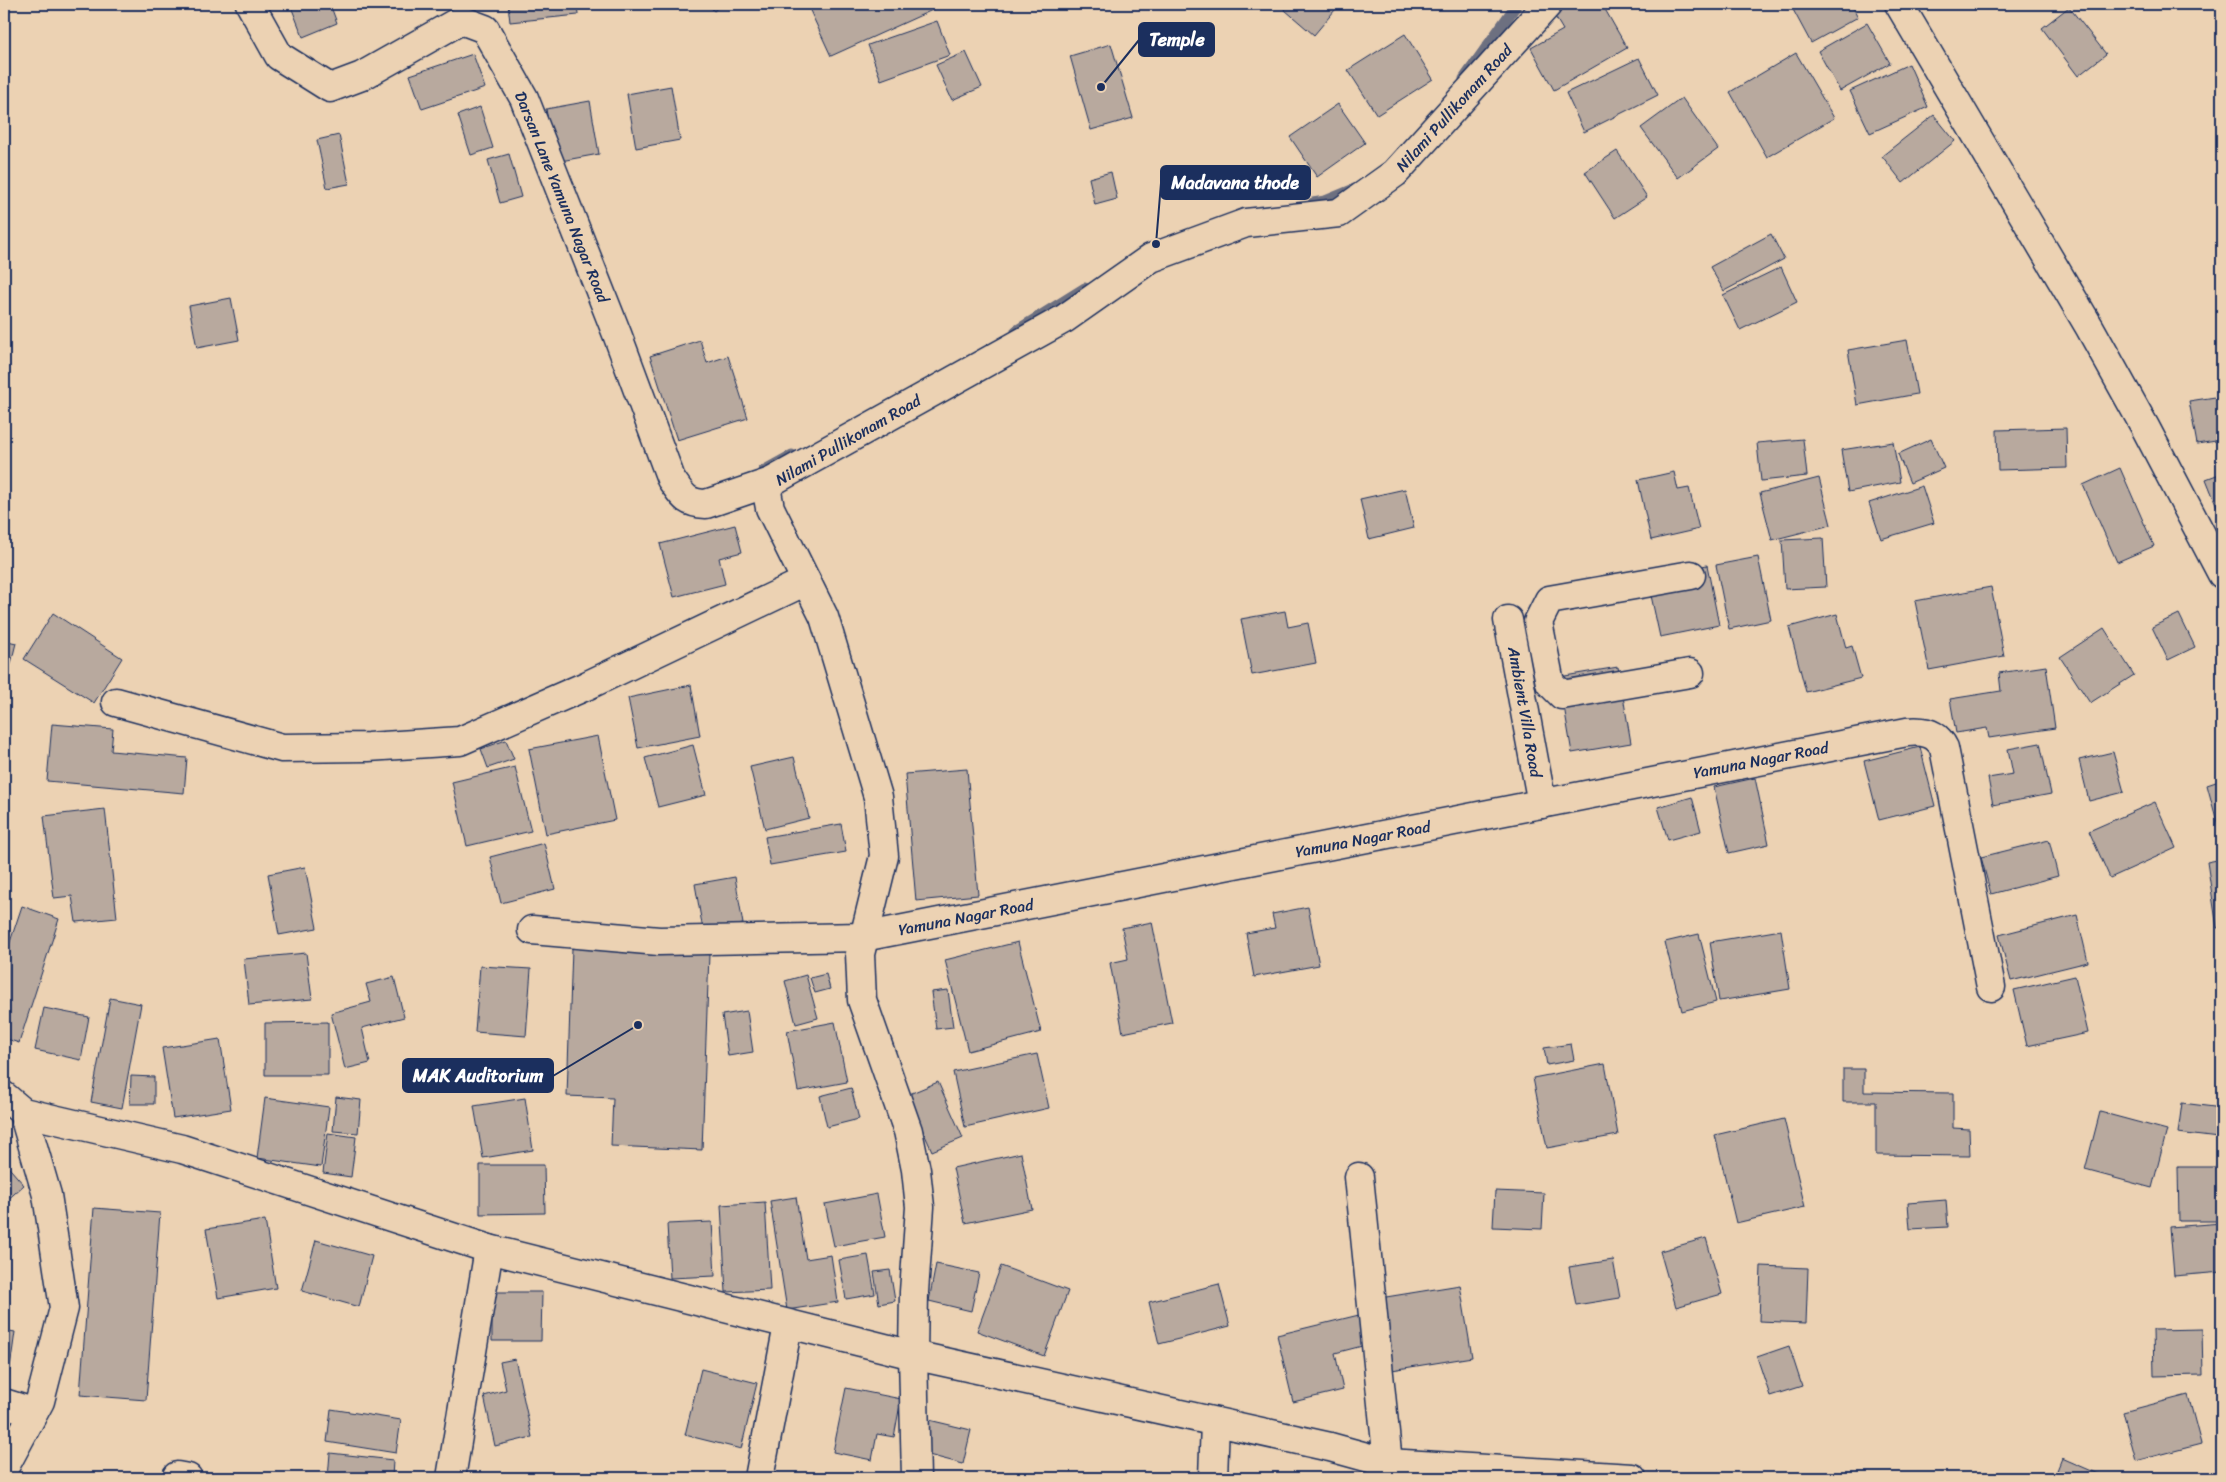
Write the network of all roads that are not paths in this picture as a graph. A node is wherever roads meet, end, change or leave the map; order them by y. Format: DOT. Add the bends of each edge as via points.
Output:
graph roads {
  1 [pos="250,4"];
  2 [pos="1548,4"];
  3 [pos="1899,4"];
  4 [pos="771,482"];
  5 [pos="2222,574"];
  6 [pos="1691,576"];
  7 [pos="806,580"];
  8 [pos="1508,620"];
  9 [pos="1690,673"];
  10 [pos="1550,683"];
  11 [pos="1520,688"];
  12 [pos="116,702"];
  13 [pos="1542,804"];
  14 [pos="532,930"];
  15 [pos="863,937"];
  16 [pos="1991,987"];
  17 [pos="13,1104"];
  18 [pos="1359,1177"];
  19 [pos="489,1249"];
  20 [pos="788,1325"];
  21 [pos="913,1355"];
  22 [pos="4,1403"];
  23 [pos="34,1412"];
  24 [pos="1216,1422"];
  25 [pos="1388,1463"];
  26 [pos="4,1468"];
  27 [pos="452,1478"];
  28 [pos="759,1478"];
  29 [pos="916,1478"];
  30 [pos="1213,1478"];
  31 [pos="1632,1478"];
  1 -- 4 [label="street, Darsan Lane Yamuna Nagar Road" via="279,56 330,88 362,76 461,20 485,29 524,98 671,480 685,499 706,504"];
  2 -- 4 [label="street, Nilami Pullikonam Road" via="1395,173 1338,213 1246,223 1151,258 1064,319"];
  3 -- 5 [label="street" via="2090,328 2146,427"];
  4 -- 7 [label="street, Nilami Pullikonam Road" via="767,492 770,508"];
  6 -- 10 [label="street" via="1549,600 1538,622"];
  7 -- 12 [label="street" via="586,686 460,741 282,748"];
  7 -- 15 [label="street, Nilami Pullikonam Road" via="824,617 878,797 884,856"];
  8 -- 11 [label="street, Ambient Villa Road"];
  9 -- 10 [label="street" via="1562,695"];
  10 -- 11 [label="street"];
  11 -- 13 [label="street, Ambient Villa Road"];
  13 -- 15 [label="street, Yamuna Nagar Road"];
  13 -- 16 [label="street, Yamuna Nagar Road" via="1907,732 1931,734 1940,740 1944,748"];
  14 -- 15 [label="street, Yamuna Nagar Road" via="659,941"];
  15 -- 21 [label="street, Nilami Pullikonam Road" via="860,954 862,1000 914,1156 920,1207"];
  17 -- 19 [label="street" via="182,1149"];
  17 -- 23 [label="street" via="47,1195 64,1308 40,1401"];
  18 -- 25 [label="street"];
  19 -- 20 [label="street"];
  19 -- 27 [label="street"];
  20 -- 21 [label="street"];
  20 -- 28 [label="street"];
  21 -- 24 [label="street"];
  21 -- 29 [label="street, Nilami Pullikonam Road"];
  22 -- 23 [label="street"];
  23 -- 26 [label="street"];
  24 -- 25 [label="street"];
  24 -- 30 [label="street"];
  25 -- 31 [label="street"];
}
